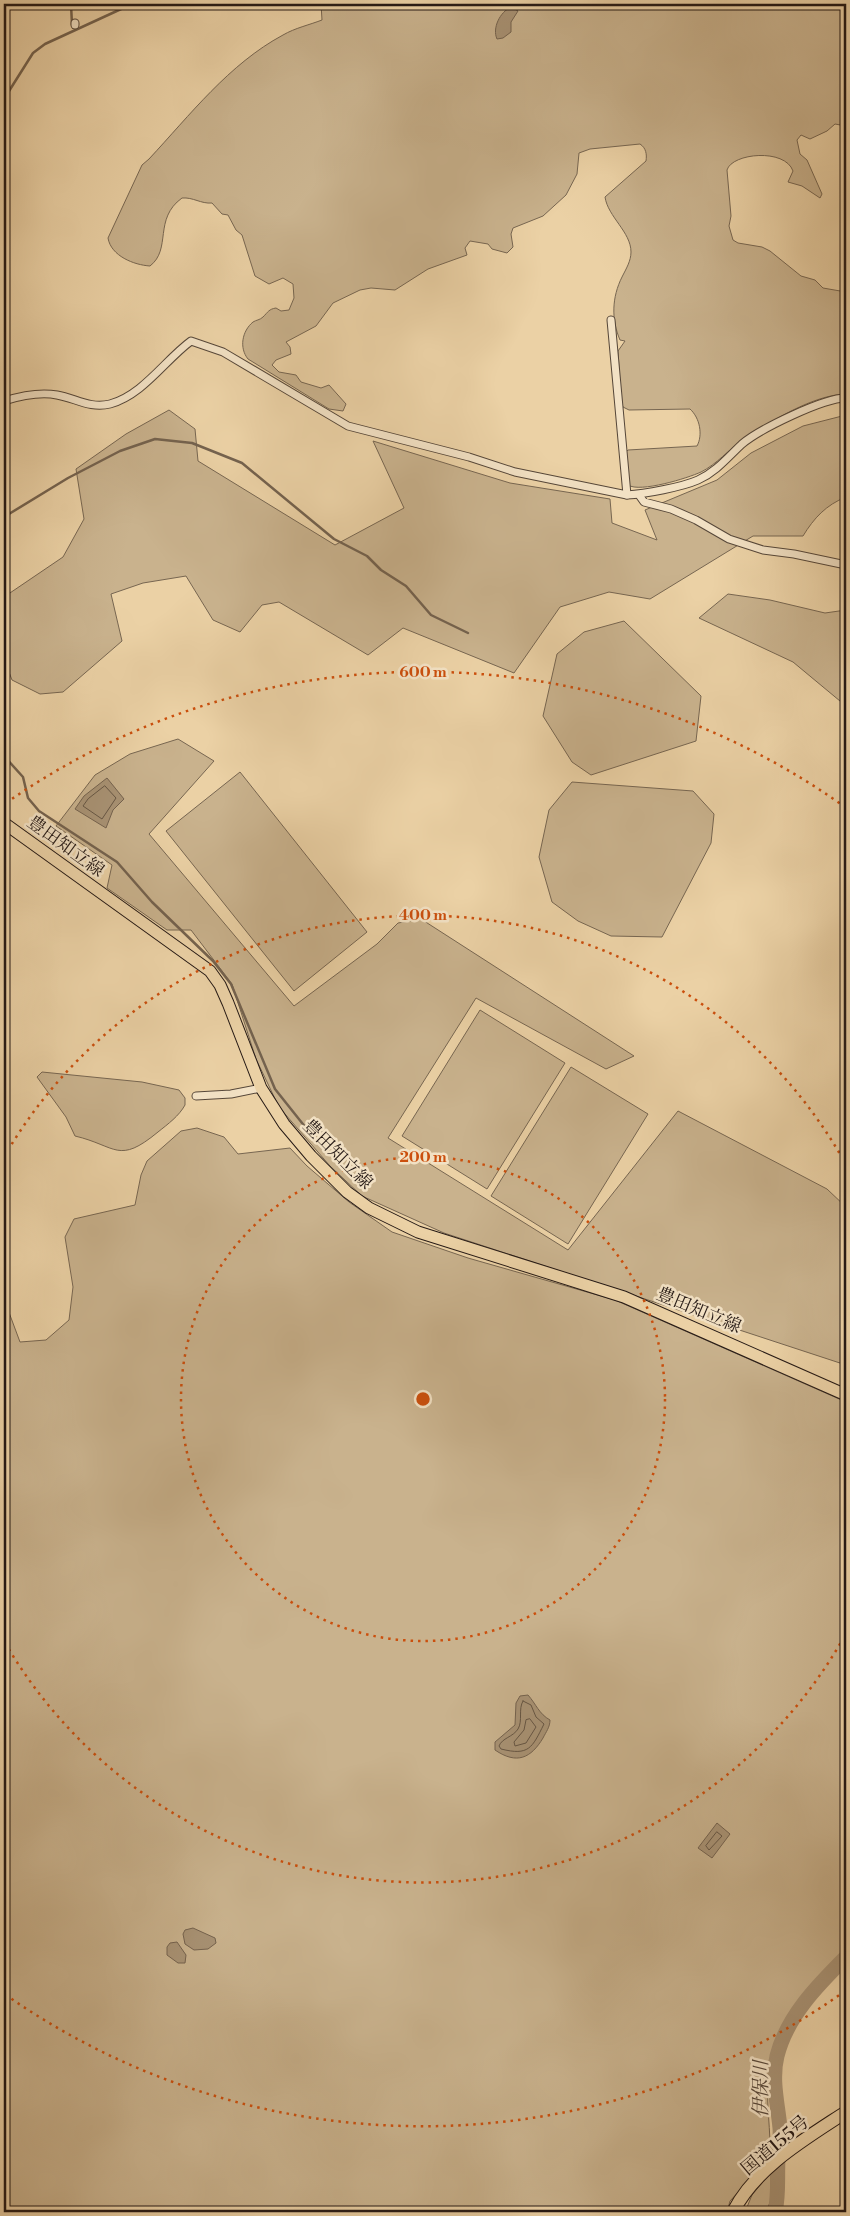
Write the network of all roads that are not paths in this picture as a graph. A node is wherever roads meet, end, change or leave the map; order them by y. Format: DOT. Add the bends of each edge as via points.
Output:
graph roads {
  1 [pos="611,320"];
  2 [pos="846,398"];
  3 [pos="4,401"];
  4 [pos="627,495"];
  5 [pos="639,495"];
  6 [pos="846,565"];
  7 [pos="4,823"];
  8 [pos="261,1088"];
  9 [pos="196,1096"];
  10 [pos="846,1395"];
  11 [pos="846,2112"];
  12 [pos="734,2212"];
  1 -- 4 [label="street"];
  2 -- 5 [label="street" via="812,406 744,442 718,468 698,480"];
  3 -- 4 [label="street" via="56,394 83,404 112,404 140,386 191,340 223,352 348,426 515,472"];
  4 -- 5 [label="street"];
  5 -- 6 [label="street" via="644,502 671,509 729,539 763,550"];
  7 -- 8 [label="main road, 豊田知立線" via="210,972 228,1003"];
  8 -- 9 [label="street"];
  8 -- 10 [label="main road, 豊田知立線" via="284,1124 311,1156 347,1192 389,1219 418,1232 624,1297"];
  11 -- 12 [label="highway, 国道155号" via="766,2170 743,2196"];
}
